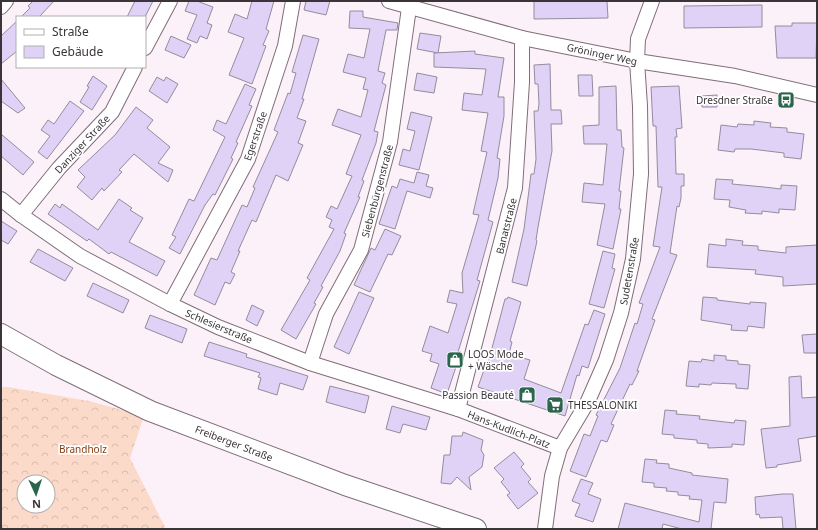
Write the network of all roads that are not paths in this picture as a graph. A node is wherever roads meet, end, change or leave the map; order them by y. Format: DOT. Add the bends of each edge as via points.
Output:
graph roads {
  1 [pos="6,1"];
  2 [pos="170,1"];
  3 [pos="293,1"];
  4 [pos="389,1"];
  5 [pos="652,1"];
  6 [pos="1,7"];
  7 [pos="409,8"];
  8 [pos="522,38"];
  9 [pos="146,46"];
  10 [pos="637,61"];
  11 [pos="134,68"];
  12 [pos="817,95"];
  13 [pos="1,199"];
  14 [pos="21,216"];
  15 [pos="170,304"];
  16 [pos="1,334"];
  17 [pos="310,363"];
  18 [pos="458,409"];
  19 [pos="560,448"];
  20 [pos="476,529"];
  21 [pos="545,529"];
  1 -- 6 [label="street"];
  2 -- 9 [label="street"];
  3 -- 15 [label="street, Egerstraße" via="285,46 248,159"];
  4 -- 7 [label="street, Gröninger Weg"];
  5 -- 10 [label="street, Sudetenstraße" via="640,31"];
  7 -- 8 [label="street, Gröninger Weg"];
  7 -- 17 [label="street, Siebenbürgenstraße" via="390,142 361,250 326,314"];
  8 -- 10 [label="street, Gröninger Weg"];
  8 -- 18 [label="street, Banatstraße" via="522,82 515,188"];
  10 -- 12 [label="street, Gröninger Weg" via="735,76"];
  10 -- 19 [label="street, Sudetenstraße" via="641,174 633,259 621,313 606,360 588,401"];
  11 -- 14 [label="street, Danziger Straße" via="112,112 59,168"];
  13 -- 14 [label="street, Schlesierstraße"];
  14 -- 15 [label="street, Schlesierstraße" via="80,256"];
  15 -- 17 [label="street, Schlesierstraße" via="218,327"];
  16 -- 20 [label="main road, Freiberger Straße" via="56,365 150,411 345,485"];
  17 -- 18 [label="street, Schlesierstraße"];
  18 -- 19 [label="street, Hans-Kudlich-Platz"];
  19 -- 21 [label="street, Sudetenstraße" via="552,476"];
}
